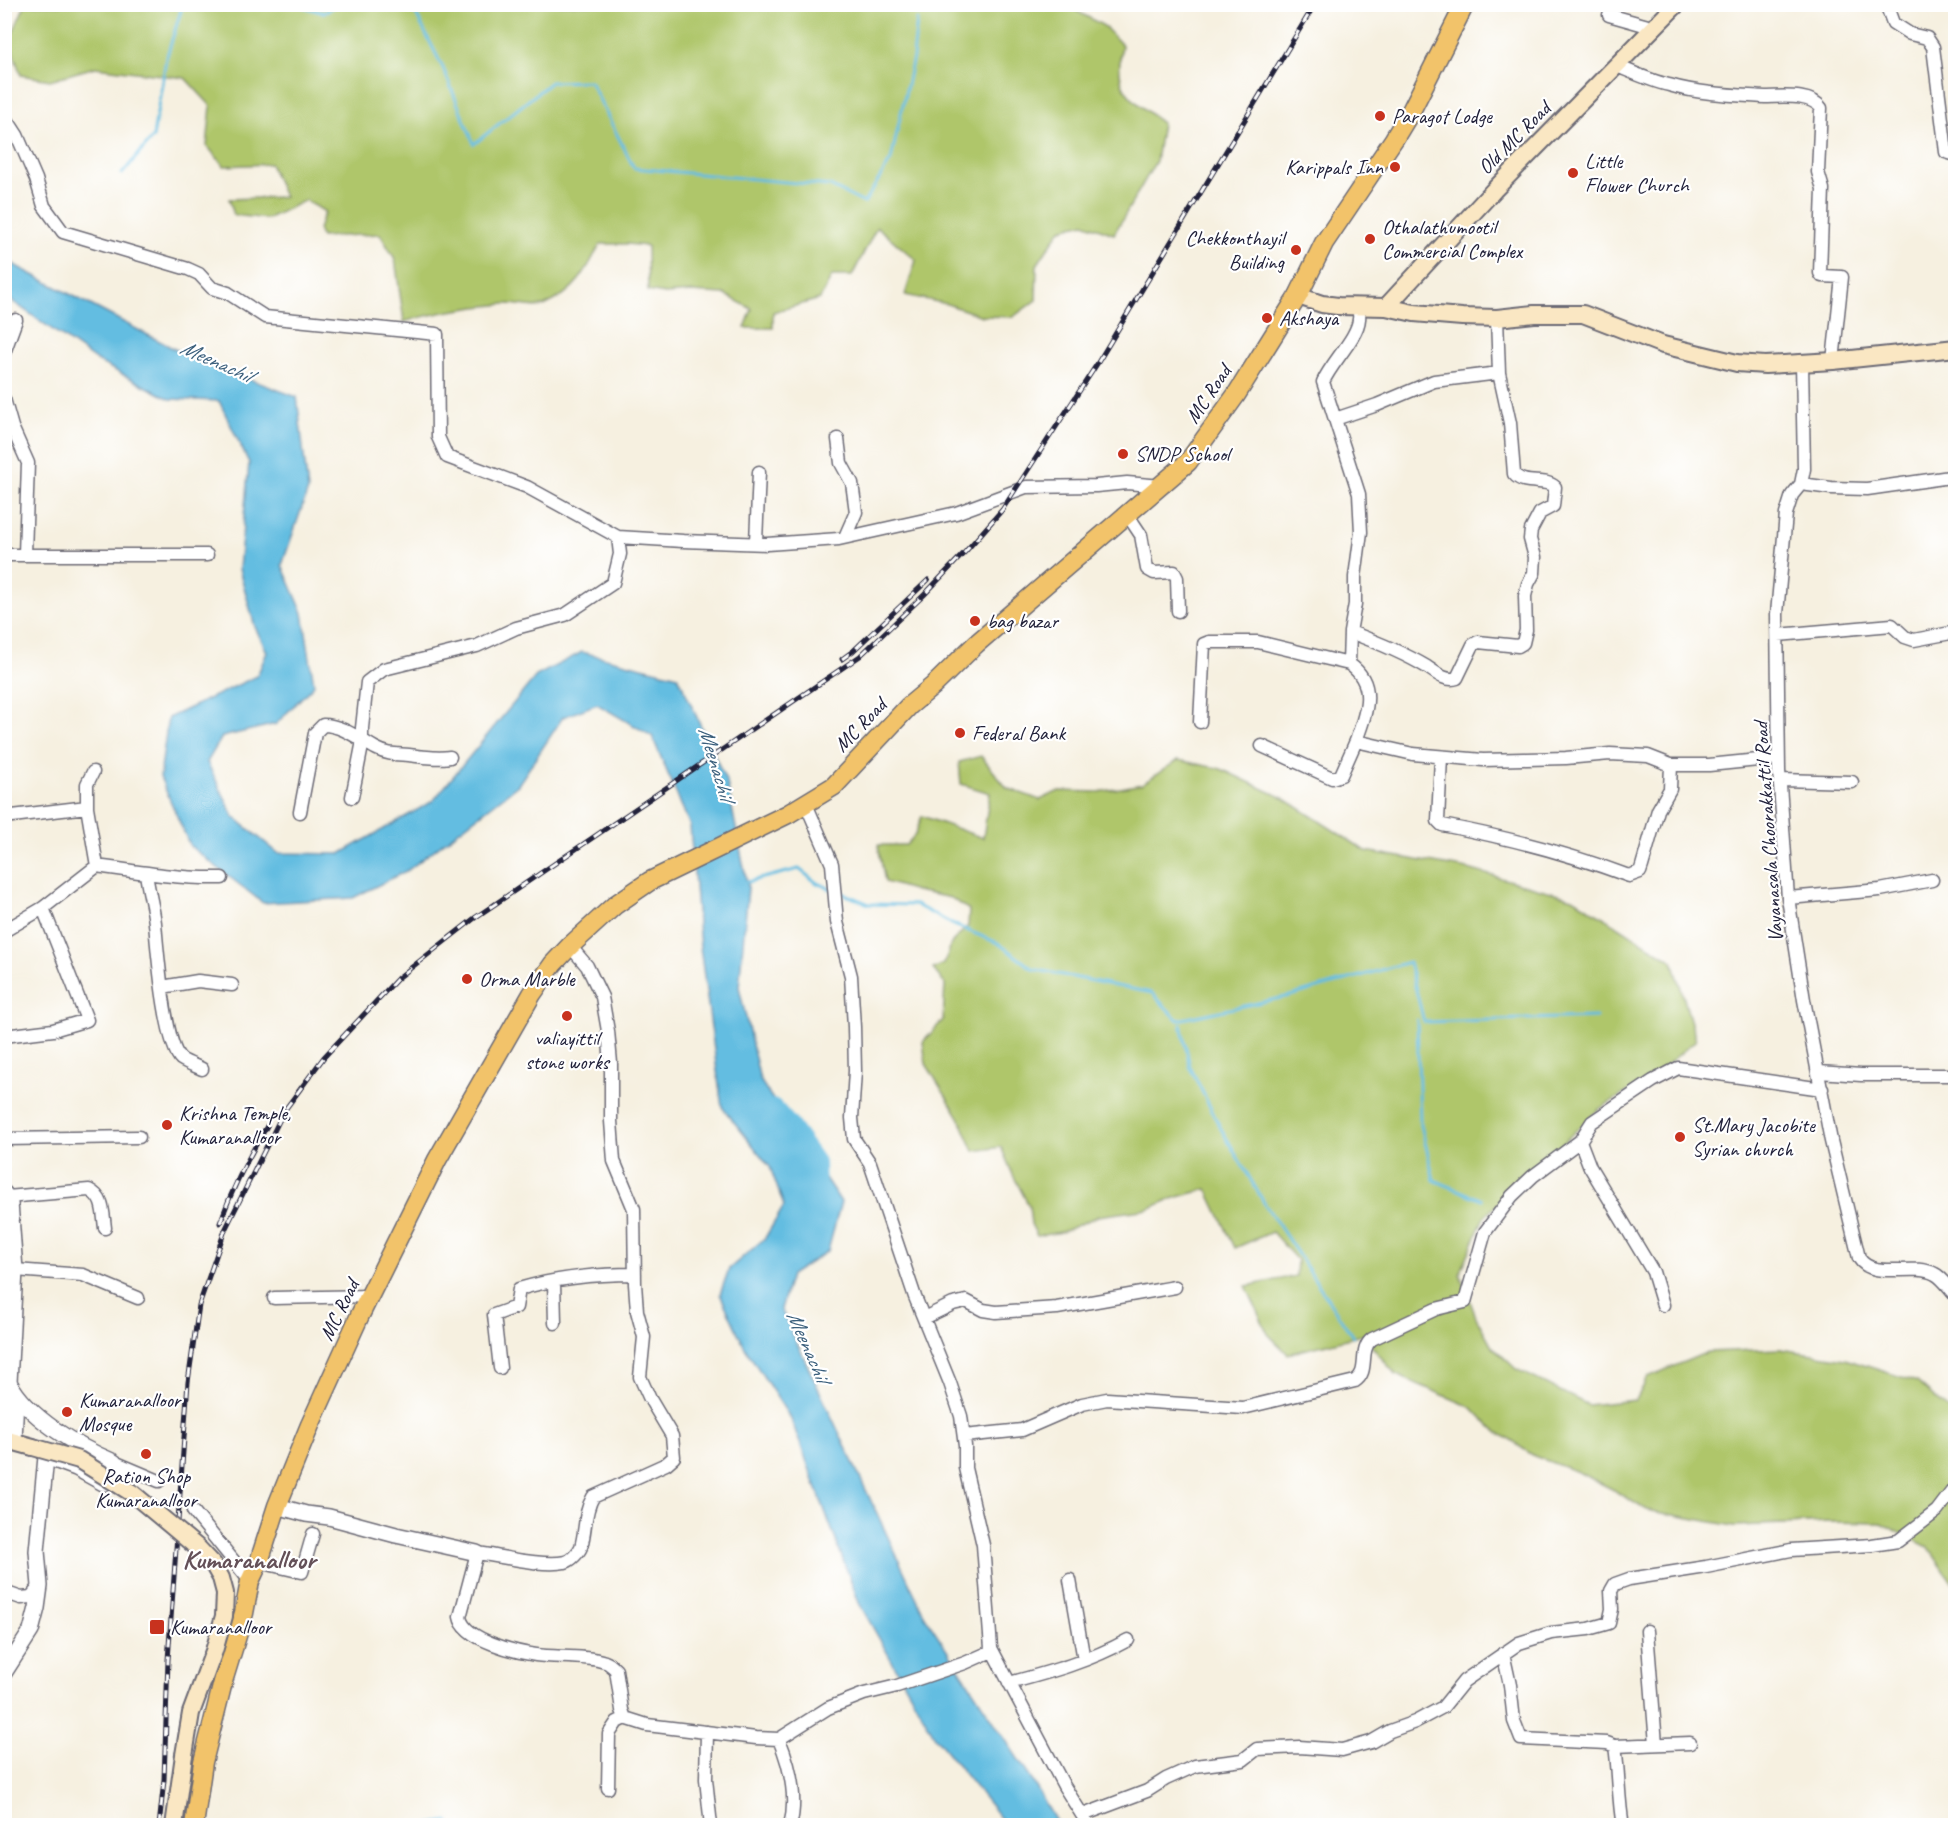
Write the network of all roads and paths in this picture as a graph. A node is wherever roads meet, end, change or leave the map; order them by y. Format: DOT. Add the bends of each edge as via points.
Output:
graph roads {
  1 [pos="1465,4"];
  2 [pos="1677,4"];
  3 [pos="1886,4"];
  4 [pos="1609,15"];
  5 [pos="1655,28"];
  6 [pos="1617,66"];
  7 [pos="4,115"];
  8 [pos="1956,155"];
  9 [pos="1298,296"];
  10 [pos="1358,305"];
  11 [pos="1386,307"];
  12 [pos="1497,318"];
  13 [pos="16,320"];
  14 [pos="1956,348"];
  15 [pos="4,353"];
  16 [pos="1833,361"];
  17 [pos="1802,363"];
  18 [pos="1499,373"];
  19 [pos="4,399"];
  20 [pos="1335,419"];
  21 [pos="838,439"];
  22 [pos="759,472"];
  23 [pos="1956,478"];
  24 [pos="1801,484"];
  25 [pos="1162,486"];
  26 [pos="1127,514"];
  27 [pos="618,537"];
  28 [pos="845,537"];
  29 [pos="756,542"];
  30 [pos="25,554"];
  31 [pos="4,555"];
  32 [pos="207,555"];
  33 [pos="1178,611"];
  34 [pos="1350,632"];
  35 [pos="1956,632"];
  36 [pos="1779,635"];
  37 [pos="1348,664"];
  38 [pos="1200,722"];
  39 [pos="362,738"];
  40 [pos="1356,741"];
  41 [pos="1262,746"];
  42 [pos="450,757"];
  43 [pos="1441,757"];
  44 [pos="1778,758"];
  45 [pos="1671,765"];
  46 [pos="93,772"];
  47 [pos="1781,780"];
  48 [pos="1852,782"];
  49 [pos="352,797"];
  50 [pos="806,804"];
  51 [pos="87,807"];
  52 [pos="300,812"];
  53 [pos="4,817"];
  54 [pos="97,866"];
  55 [pos="146,873"];
  56 [pos="222,878"];
  57 [pos="1932,880"];
  58 [pos="1788,898"];
  59 [pos="43,908"];
  60 [pos="4,931"];
  61 [pos="570,946"];
  62 [pos="232,985"];
  63 [pos="162,987"];
  64 [pos="4,1036"];
  65 [pos="202,1069"];
  66 [pos="1819,1072"];
  67 [pos="1956,1075"];
  68 [pos="1822,1089"];
  69 [pos="139,1137"];
  70 [pos="4,1139"];
  71 [pos="1580,1141"];
  72 [pos="6,1195"];
  73 [pos="105,1228"];
  74 [pos="11,1260"];
  75 [pos="635,1274"];
  76 [pos="554,1281"];
  77 [pos="1175,1287"];
  78 [pos="1956,1295"];
  79 [pos="370,1296"];
  80 [pos="138,1298"];
  81 [pos="274,1298"];
  82 [pos="1663,1305"];
  83 [pos="924,1318"];
  84 [pos="555,1323"];
  85 [pos="500,1368"];
  86 [pos="16,1396"];
  87 [pos="964,1436"];
  88 [pos="9,1440"];
  89 [pos="39,1452"];
  90 [pos="114,1462"];
  91 [pos="159,1481"];
  92 [pos="1956,1486"];
  93 [pos="277,1506"];
  94 [pos="193,1511"];
  95 [pos="313,1534"];
  96 [pos="477,1553"];
  97 [pos="259,1562"];
  98 [pos="1070,1580"];
  99 [pos="250,1581"];
  100 [pos="40,1586"];
  101 [pos="4,1592"];
  102 [pos="1647,1631"];
  103 [pos="1128,1640"];
  104 [pos="992,1651"];
  105 [pos="1503,1653"];
  106 [pos="1084,1660"];
  107 [pos="4,1673"];
  108 [pos="1009,1683"];
  109 [pos="625,1718"];
  110 [pos="707,1732"];
  111 [pos="779,1739"];
  112 [pos="1690,1743"];
  113 [pos="1656,1744"];
  114 [pos="1615,1746"];
  115 [pos="608,1788"];
  116 [pos="177,1800"];
  117 [pos="198,1804"];
  118 [pos="1086,1820"];
  119 [pos="174,1826"];
  120 [pos="194,1826"];
  121 [pos="711,1826"];
  122 [pos="790,1826"];
  123 [pos="1623,1826"];
  124 [pos="1788,1826"];
  125 [pos="1793,1826"];
  1 -- 9 [label="main road, MC Road" via="1411,111 1324,243"];
  2 -- 5 [label="main road, Old MC Road"];
  3 -- 8 [label="street" via="1893,23 1910,34 1927,38 1933,47 1946,152"];
  4 -- 5 [label="street"];
  5 -- 6 [label="main road, Old MC Road"];
  6 -- 11 [label="main road, Old MC Road"];
  6 -- 16 [label="street" via="1669,85 1720,94 1814,101 1821,108 1820,273 1842,277"];
  7 -- 27 [label="street" via="17,135 44,206 63,232 188,269 212,288 228,293 265,317 437,334 438,436 447,457 527,487"];
  9 -- 10 [label="main road" via="1322,304"];
  9 -- 25 [label="main road, MC Road" via="1188,462"];
  10 -- 11 [label="main road"];
  10 -- 20 [label="street" via="1357,330 1323,382"];
  11 -- 12 [label="main road" via="1414,313"];
  12 -- 17 [label="main road" via="1583,314 1663,345 1737,363"];
  12 -- 18 [label="street"];
  13 -- 15 [label="street"];
  14 -- 16 [label="main road"];
  16 -- 17 [label="main road"];
  17 -- 24 [label="street, Vayanasala Choorakkattil Road"];
  18 -- 20 [label="street" via="1434,381"];
  18 -- 34 [label="street" via="1510,423 1514,474 1526,481 1555,486 1553,506 1540,513 1530,539 1535,567 1526,596 1523,642 1518,646 1478,642 1452,680"];
  19 -- 30 [label="street" via="28,463"];
  20 -- 34 [label="street" via="1359,494 1361,532"];
  21 -- 28 [label="street" via="841,463 852,483 856,512"];
  22 -- 29 [label="street"];
  23 -- 24 [label="street" via="1867,489"];
  24 -- 36 [label="street, Vayanasala Choorakkattil Road" via="1792,495 1786,514 1777,614"];
  25 -- 26 [label="main road, MC Road"];
  25 -- 28 [label="street" via="1127,483 1026,487 956,513"];
  26 -- 33 [label="street" via="1141,535 1147,569 1154,573 1174,572"];
  26 -- 50 [label="main road, MC Road" via="909,706 834,786"];
  27 -- 29 [label="street"];
  27 -- 39 [label="street" via="620,554 613,583 565,615 516,628 477,646 399,664 377,674 367,682"];
  28 -- 29 [label="street"];
  30 -- 31 [label="street"];
  30 -- 32 [label="street"];
  34 -- 37 [label="street"];
  35 -- 36 [label="street" via="1914,640 1893,625"];
  36 -- 44 [label="street, Vayanasala Choorakkattil Road"];
  37 -- 38 [label="street" via="1258,642 1209,642 1204,644"];
  37 -- 40 [label="street" via="1357,669 1367,686 1368,702"];
  39 -- 42 [label="street" via="395,756"];
  39 -- 49 [label="street"];
  39 -- 52 [label="street" via="333,725 323,725 315,733"];
  40 -- 41 [label="street" via="1341,775 1332,778"];
  40 -- 43 [label="street"];
  43 -- 45 [label="street" via="1483,760 1610,754 1648,756"];
  43 -- 45 [label="street" via="1438,821 1442,825 1543,848 1629,876 1640,872 1658,810 1670,789"];
  44 -- 45 [label="street"];
  44 -- 47 [label="street, Vayanasala Choorakkattil Road"];
  46 -- 51 [label="street" via="87,784"];
  47 -- 48 [label="street"];
  47 -- 58 [label="street, Vayanasala Choorakkattil Road"];
  50 -- 61 [label="main road, MC Road" via="650,881 615,905"];
  50 -- 83 [label="street" via="827,850 837,922 850,976 854,1139 870,1163"];
  51 -- 53 [label="street"];
  51 -- 54 [label="street"];
  54 -- 55 [label="street"];
  54 -- 59 [label="street"];
  55 -- 56 [label="street"];
  55 -- 63 [label="street"];
  57 -- 58 [label="street" via="1880,890"];
  58 -- 66 [label="street, Vayanasala Choorakkattil Road"];
  59 -- 60 [label="street"];
  59 -- 64 [label="street" via="87,1020 53,1030"];
  61 -- 75 [label="street" via="587,966 602,997 611,1063 614,1161 634,1209"];
  61 -- 79 [label="main road, MC Road" via="532,994 496,1054 437,1160"];
  62 -- 63 [label="street" via="198,981"];
  63 -- 65 [label="street" via="171,1037 180,1058"];
  66 -- 67 [label="street"];
  66 -- 68 [label="street, Vayanasala Choorakkattil Road"];
  68 -- 71 [label="street" via="1678,1068 1592,1122"];
  68 -- 78 [label="street, Vayanasala Choorakkattil Road" via="1863,1265 1936,1274"];
  69 -- 70 [label="street"];
  71 -- 82 [label="street" via="1590,1167 1653,1272"];
  71 -- 87 [label="street" via="1512,1196 1485,1232 1464,1302 1436,1309 1372,1339 1366,1347 1361,1377 1355,1381 1243,1408 1107,1399 1082,1404 1022,1430"];
  72 -- 73 [label="street" via="89,1190 99,1198"];
  72 -- 74 [label="street" via="10,1203"];
  74 -- 80 [label="street" via="82,1275"];
  74 -- 86 [label="street" via="9,1382"];
  75 -- 76 [label="street"];
  75 -- 96 [label="street" via="637,1311 644,1337 640,1377 672,1436 674,1457 593,1497 587,1506 580,1550 567,1562"];
  76 -- 84 [label="street"];
  76 -- 85 [label="street" via="519,1289 516,1307 494,1316"];
  77 -- 83 [label="street" via="1057,1308 983,1310 966,1301"];
  79 -- 81 [label="street"];
  79 -- 93 [label="main road, MC Road"];
  83 -- 87 [label="street" via="956,1400"];
  86 -- 88 [label="street"];
  86 -- 90 [label="street" via="28,1409 89,1451"];
  87 -- 104 [label="street" via="965,1468 983,1545"];
  88 -- 89 [label="main road"];
  89 -- 90 [label="street" via="103,1483 116,1480"];
  89 -- 100 [label="street"];
  89 -- 116 [label="main road, bridge" via="79,1460 132,1492 198,1548 221,1578 224,1616 191,1713"];
  90 -- 91 [label="street"];
  92 -- 105 [label="street" via="1937,1511 1898,1541 1791,1550 1629,1579 1615,1584 1611,1591 1609,1623 1551,1633 1519,1643"];
  93 -- 96 [label="street"];
  93 -- 97 [label="main road, MC Road"];
  94 -- 99 [label="street"];
  95 -- 97 [label="street" via="302,1572"];
  96 -- 109 [label="street" via="460,1617 462,1624 480,1638 506,1648 606,1662 616,1670"];
  97 -- 99 [label="main road, MC Road"];
  98 -- 106 [label="street"];
  99 -- 117 [label="main road, MC Road" via="206,1751"];
  100 -- 101 [label="street" via="32,1597"];
  100 -- 107 [label="street" via="31,1631"];
  102 -- 113 [label="street"];
  103 -- 106 [label="street"];
  104 -- 108 [label="street"];
  104 -- 111 [label="street" via="828,1708"];
  105 -- 114 [label="street" via="1514,1721 1521,1739"];
  105 -- 118 [label="street" via="1464,1682 1443,1707 1371,1742 1342,1750 1257,1749 1243,1760 1195,1766"];
  106 -- 108 [label="street"];
  108 -- 118 [label="street"];
  109 -- 110 [label="street" via="647,1725"];
  109 -- 115 [label="street" via="609,1734"];
  110 -- 111 [label="street"];
  110 -- 121 [label="street"];
  111 -- 122 [label="street" via="792,1782 795,1809"];
  112 -- 113 [label="street"];
  113 -- 114 [label="street"];
  114 -- 123 [label="street"];
  116 -- 117 [label="street"];
  116 -- 119 [label="main road"];
  117 -- 120 [label="main road, MC Road"];
  124 -- 125 [label="street"];
}
